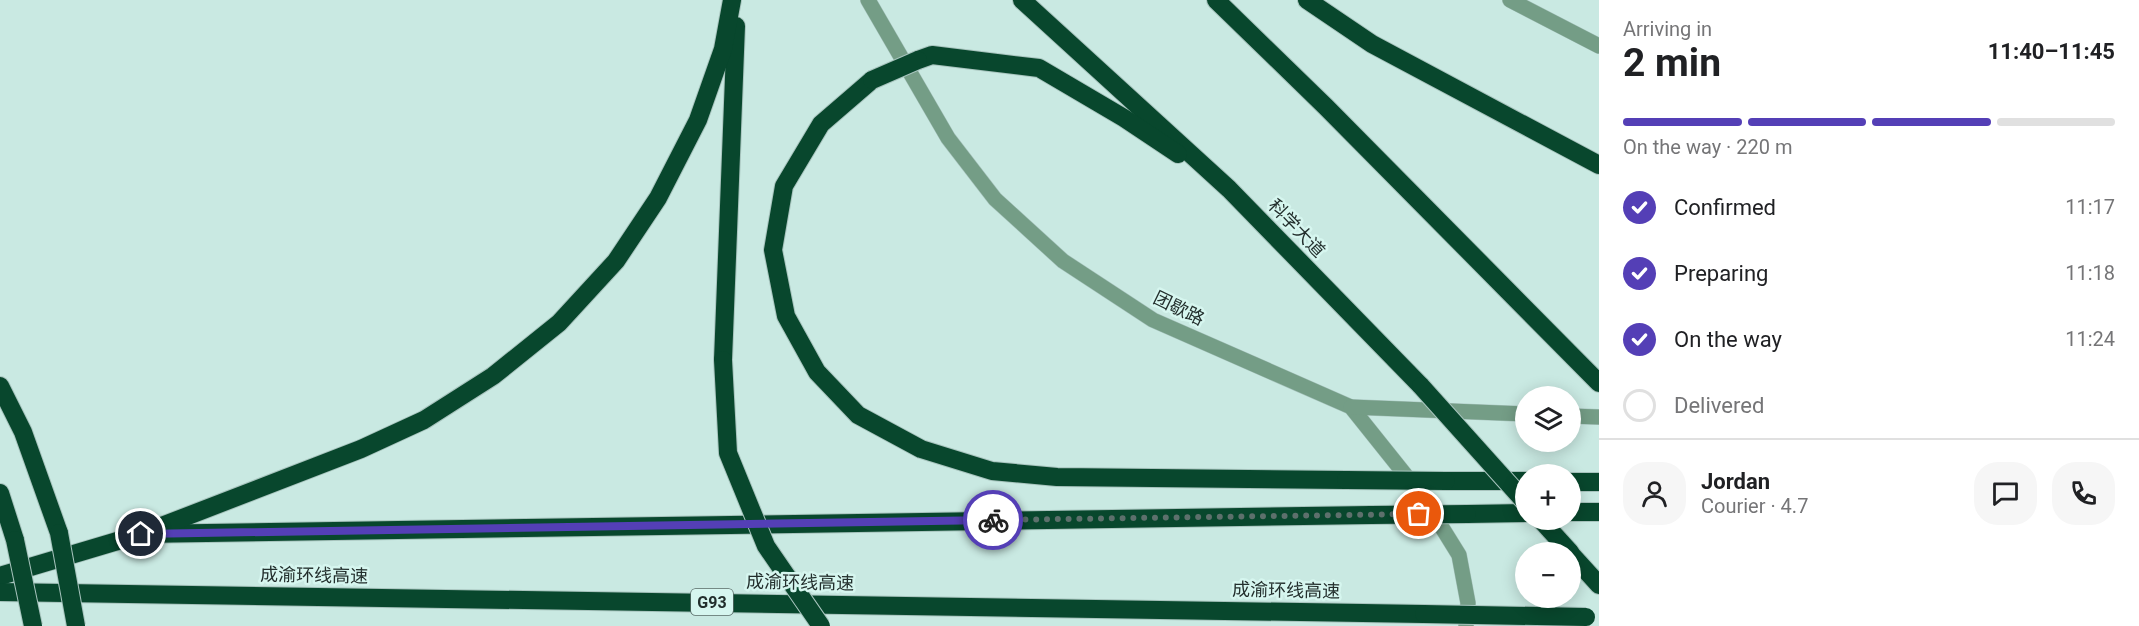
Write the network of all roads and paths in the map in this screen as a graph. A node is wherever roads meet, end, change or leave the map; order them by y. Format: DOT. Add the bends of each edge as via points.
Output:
graph roads {
  1 [pos="732,0"];
  2 [pos="737,0"];
  3 [pos="868,0"];
  4 [pos="1022,0"];
  5 [pos="1216,0"];
  6 [pos="1307,0"];
  7 [pos="1510,0"];
  8 [pos="1599,46"];
  9 [pos="1599,165"];
  10 [pos="1229,189"];
  11 [pos="1599,383"];
  12 [pos="0,386"];
  13 [pos="1351,407"];
  14 [pos="1515,414"];
  15 [pos="1581,416"];
  16 [pos="1599,417"];
  17 [pos="1515,482"];
  18 [pos="1581,482"];
  19 [pos="1599,482"];
  20 [pos="1515,491"];
  21 [pos="0,493"];
  22 [pos="1581,512"];
  23 [pos="1599,512"];
  24 [pos="1515,513"];
  25 [pos="1550,530"];
  26 [pos="141,534"];
  27 [pos="1560,542"];
  28 [pos="1581,565"];
  29 [pos="0,576"];
  30 [pos="1599,585"];
  31 [pos="0,592"];
  32 [pos="1593,617"];
  33 [pos="33,626"];
  34 [pos="76,626"];
  35 [pos="821,626"];
  36 [pos="1466,626"];
  1 -- 26 [label="highway" via="723,49 698,120 658,198 616,261 560,323 493,376 424,420 361,450"];
  2 -- 35 [label="highway, bridge" via="723,360 728,453 766,546"];
  3 -- 13 [label="street, 团歇路" via="948,138 995,199 1063,261 1153,320"];
  4 -- 10 [label="highway, 科学大道"];
  5 -- 11 [label="highway"];
  6 -- 9 [label="highway" via="1372,44"];
  7 -- 8 [label="street"];
  10 -- 17 [label="highway, bridge" via="1124,118 1039,69 932,55 872,80 821,124 784,186 773,250 786,316 817,372 858,415 921,449 992,471 1057,477"];
  10 -- 20 [label="highway, 科学大道, bridge" via="1421,386"];
  12 -- 34 [label="highway, bridge" via="23,432 59,533"];
  13 -- 14 [label="street"];
  13 -- 36 [label="street, 团歇路" via="1424,497 1459,555 1468,603"];
  15 -- 16 [label="street"];
  18 -- 19 [label="highway"];
  21 -- 33 [label="highway, bridge" via="15,540"];
  22 -- 23 [label="highway"];
  24 -- 26 [label="highway, bridge"];
  25 -- 27 [label="highway"];
  26 -- 29 [label="highway"];
  28 -- 30 [label="highway"];
  31 -- 32 [label="highway, 成渝环线高速 / G93, bridge"];
}
